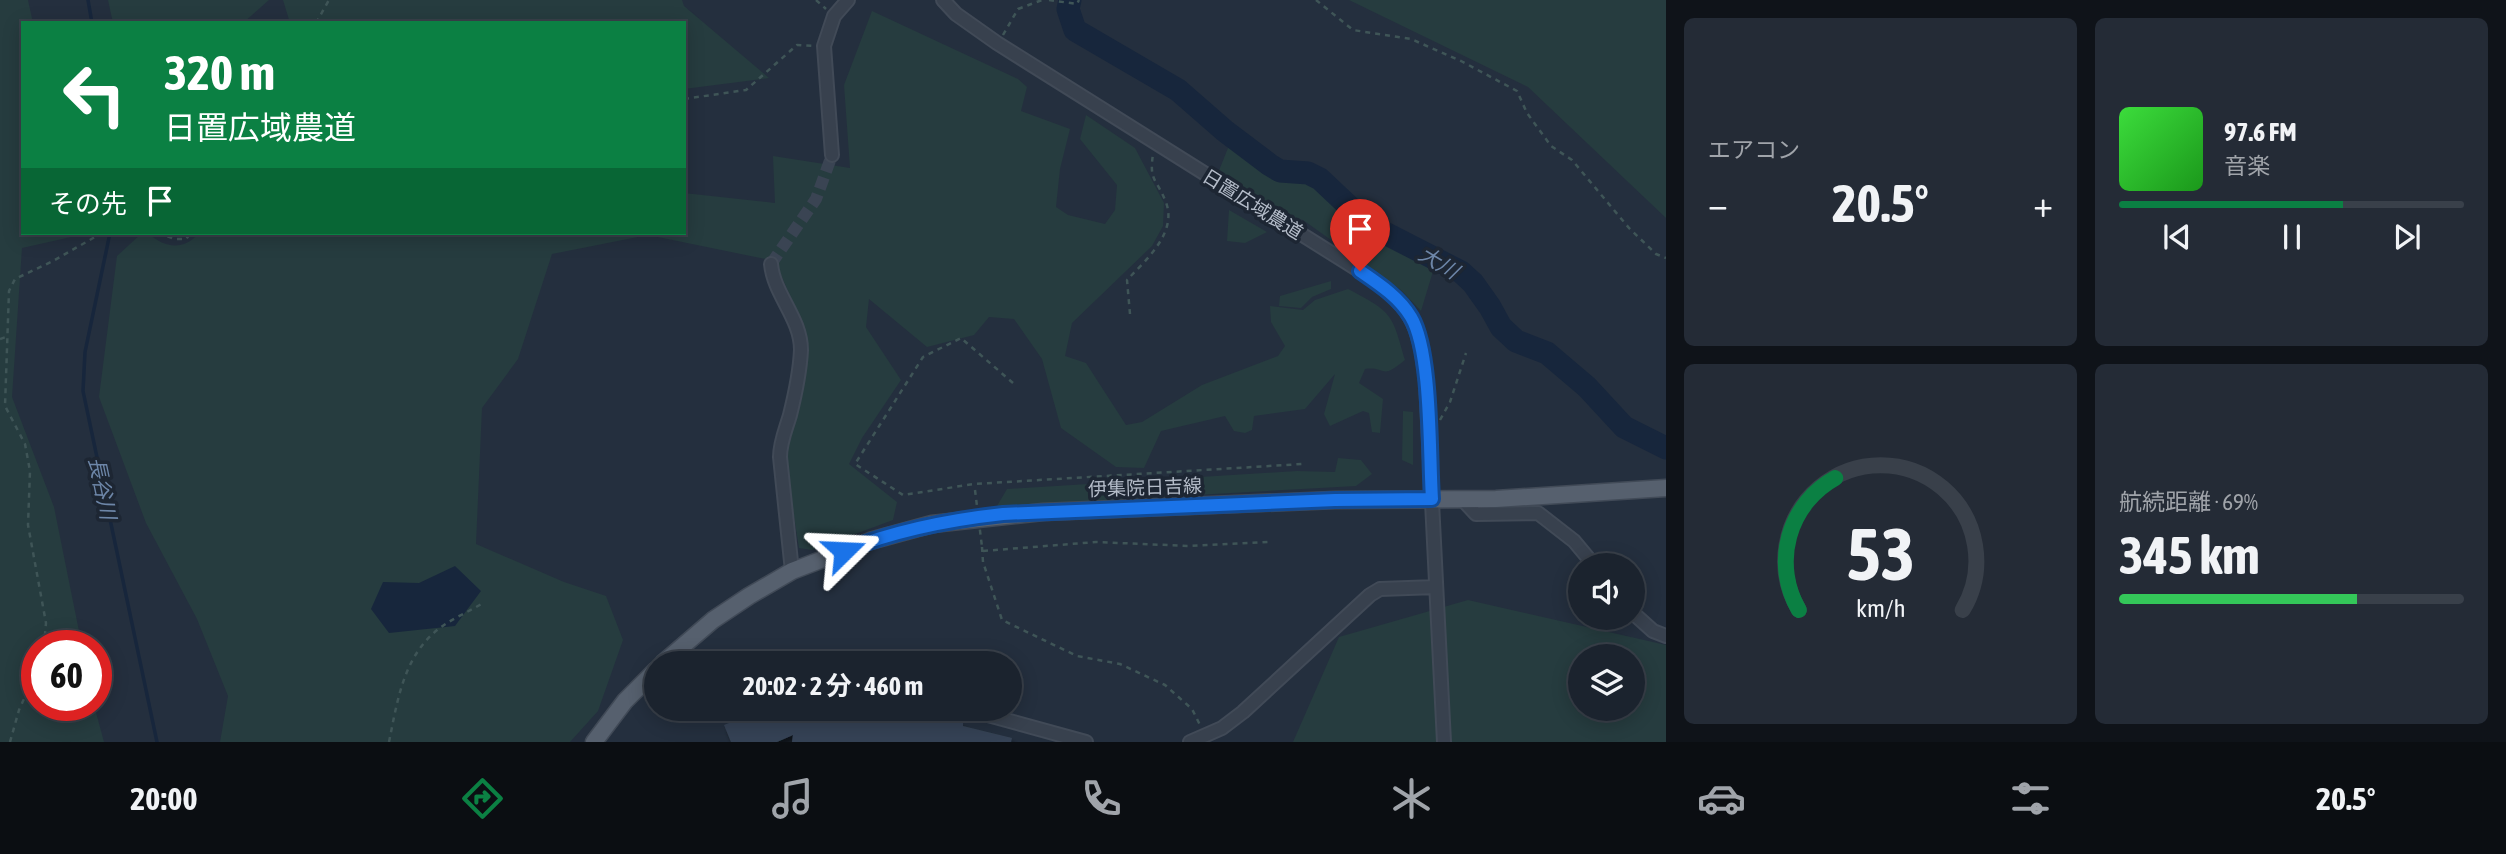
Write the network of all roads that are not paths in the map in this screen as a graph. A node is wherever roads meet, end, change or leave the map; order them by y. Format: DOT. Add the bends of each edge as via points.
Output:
graph roads {
  1 [pos="848,0"];
  2 [pos="943,0"];
  3 [pos="832,155"];
  4 [pos="771,264"];
  5 [pos="1666,488"];
  6 [pos="1432,499"];
  7 [pos="1463,500"];
  8 [pos="1584,553"];
  9 [pos="792,571"];
  10 [pos="1436,587"];
  11 [pos="1645,624"];
  12 [pos="1666,636"];
  13 [pos="677,651"];
  14 [pos="644,682"];
  15 [pos="1010,721"];
  16 [pos="594,742"];
  17 [pos="1086,742"];
  18 [pos="1190,742"];
  19 [pos="1444,742"];
  1 -- 3 [label="street" via="834,16 824,46"];
  2 -- 6 [label="street, 日置広域農道" via="997,43 1395,297 1415,324 1423,357"];
  4 -- 9 [label="street" via="772,277 796,323 801,350 780,446"];
  5 -- 7 [label="main road, 伊集院日吉線"];
  6 -- 7 [label="main road, 伊集院日吉線"];
  6 -- 9 [label="main road, 伊集院日吉線" via="1042,512 963,519 903,530"];
  6 -- 10 [label="street, 日置広域農道"];
  7 -- 8 [label="street" via="1476,514 1538,513"];
  9 -- 13 [label="main road, 伊集院日吉線" via="713,620"];
  10 -- 18 [label="street" via="1380,589 1370,595 1243,712 1206,737"];
  10 -- 19 [label="street, 日置広域農道"];
  11 -- 12 [label="street"];
  14 -- 16 [label="main road"];
  15 -- 17 [label="street"];
}
